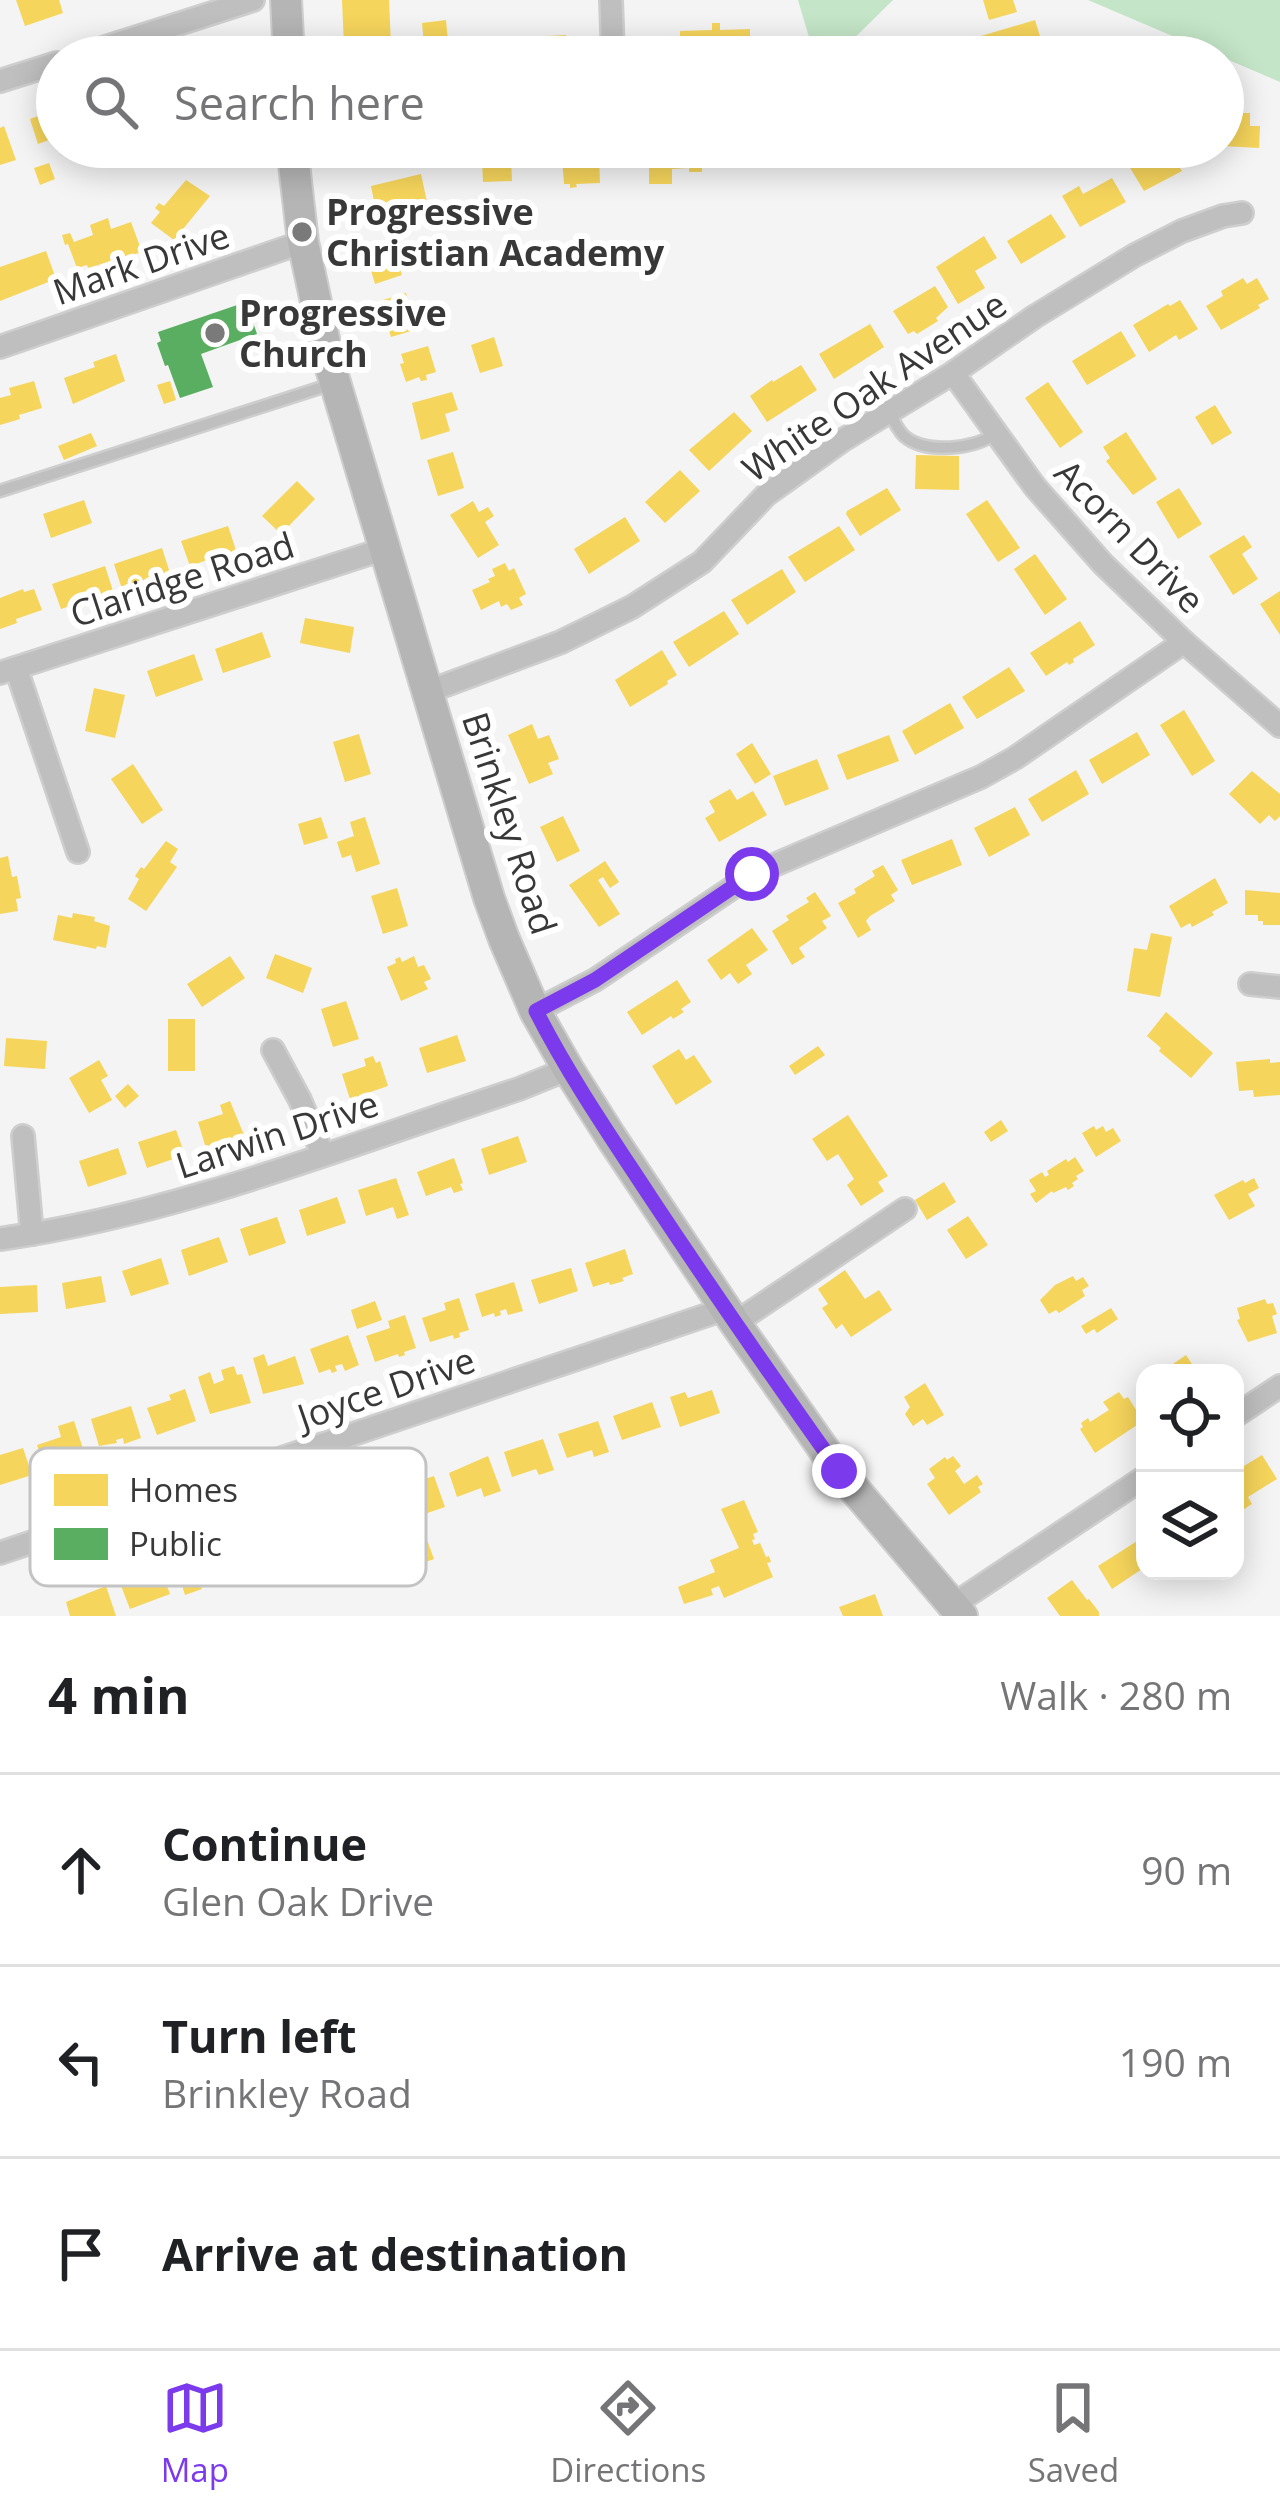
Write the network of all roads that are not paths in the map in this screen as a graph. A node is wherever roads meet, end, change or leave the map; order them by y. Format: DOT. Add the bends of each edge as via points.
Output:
graph roads {
  1 [pos="254,0"];
  2 [pos="286,0"];
  3 [pos="611,0"];
  4 [pos="142,36"];
  5 [pos="288,36"];
  6 [pos="612,36"];
  7 [pos="36,70"];
  8 [pos="0,81"];
  9 [pos="294,168"];
  10 [pos="1242,213"];
  11 [pos="303,242"];
  12 [pos="0,347"];
  13 [pos="953,373"];
  14 [pos="335,383"];
  15 [pos="889,411"];
  16 [pos="996,433"];
  17 [pos="0,491"];
  18 [pos="384,549"];
  19 [pos="1184,642"];
  20 [pos="8,670"];
  21 [pos="427,692"];
  22 [pos="1280,726"];
  23 [pos="78,853"];
  24 [pos="1250,984"];
  25 [pos="1280,987"];
  26 [pos="536,1011"];
  27 [pos="273,1050"];
  28 [pos="568,1069"];
  29 [pos="22,1136"];
  30 [pos="323,1154"];
  31 [pos="905,1209"];
  32 [pos="32,1234"];
  33 [pos="0,1240"];
  34 [pos="730,1316"];
  35 [pos="1280,1386"];
  36 [pos="1244,1410"];
  37 [pos="323,1448"];
  38 [pos="1136,1483"];
  39 [pos="30,1543"];
  40 [pos="0,1553"];
  41 [pos="957,1611"];
  1 -- 4 [label="street"];
  2 -- 5 [label="main road"];
  3 -- 6 [label="street"];
  7 -- 8 [label="street"];
  9 -- 11 [label="main road, Brinkley Road"];
  10 -- 13 [label="street, White Oak Avenue" via="1161,241"];
  11 -- 12 [label="street, Mark Drive"];
  11 -- 14 [label="main road, Brinkley Road"];
  13 -- 15 [label="street, White Oak Avenue"];
  13 -- 16 [label="street, Acorn Drive"];
  14 -- 17 [label="lane"];
  14 -- 18 [label="main road, Brinkley Road"];
  15 -- 16 [label="lane" via="920,446 967,447"];
  15 -- 21 [label="street, White Oak Avenue" via="792,474 710,556 647,598 561,642"];
  16 -- 19 [label="street, Acorn Drive" via="1103,564"];
  18 -- 20 [label="street, Claridge Road"];
  18 -- 21 [label="main road, Brinkley Road"];
  19 -- 22 [label="street, Acorn Drive"];
  19 -- 26 [label="street" via="1015,758 752,874"];
  20 -- 23 [label="street"];
  21 -- 26 [label="main road, Brinkley Road" via="489,898"];
  24 -- 25 [label="street"];
  26 -- 28 [label="main road, Brinkley Road"];
  27 -- 30 [label="street"];
  28 -- 30 [label="street, Larwin Drive"];
  28 -- 34 [label="main road, Brinkley Road"];
  29 -- 32 [label="street"];
  30 -- 32 [label="street, Larwin Drive" via="168,1204"];
  31 -- 34 [label="street, Joyce Drive"];
  32 -- 33 [label="street, Larwin Drive"];
  34 -- 37 [label="street, Joyce Drive"];
  34 -- 41 [label="main road, Brinkley Road" via="839,1471"];
  35 -- 36 [label="street"];
  38 -- 41 [label="street"];
  39 -- 40 [label="street, Joyce Drive"];
}
